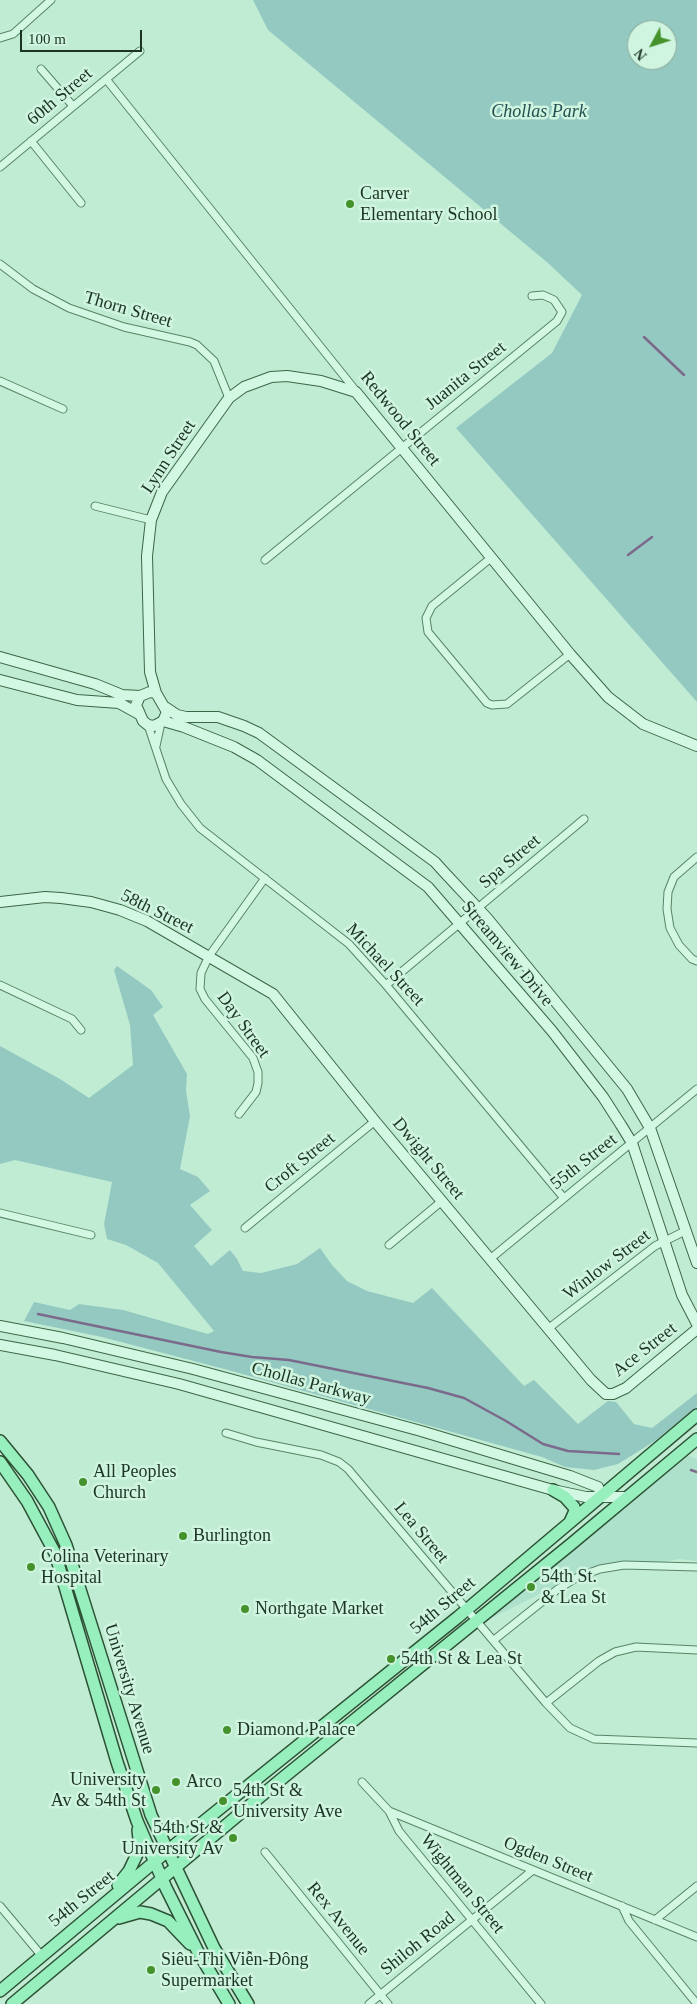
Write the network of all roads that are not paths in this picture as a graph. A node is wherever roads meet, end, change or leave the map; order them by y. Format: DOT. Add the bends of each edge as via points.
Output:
graph roads {
  1 [pos="51,0"];
  2 [pos="0,38"];
  3 [pos="140,51"];
  4 [pos="42,69"];
  5 [pos="106,79"];
  6 [pos="73,106"];
  7 [pos="31,141"];
  8 [pos="0,167"];
  9 [pos="81,203"];
  10 [pos="0,264"];
  11 [pos="532,296"];
  12 [pos="0,381"];
  13 [pos="356,392"];
  14 [pos="229,398"];
  15 [pos="63,409"];
  16 [pos="402,448"];
  17 [pos="95,506"];
  18 [pos="151,520"];
  19 [pos="492,557"];
  20 [pos="265,560"];
  21 [pos="570,654"];
  22 [pos="0,657"];
  23 [pos="150,672"];
  24 [pos="0,680"];
  25 [pos="156,693"];
  26 [pos="141,695"];
  27 [pos="165,708"];
  28 [pos="139,714"];
  29 [pos="162,722"];
  30 [pos="148,726"];
  31 [pos="156,746"];
  32 [pos="697,746"];
  33 [pos="584,819"];
  34 [pos="697,857"];
  35 [pos="265,878"];
  36 [pos="0,902"];
  37 [pos="478,908"];
  38 [pos="460,923"];
  39 [pos="209,956"];
  40 [pos="695,960"];
  41 [pos="0,985"];
  42 [pos="386,985"];
  43 [pos="81,1030"];
  44 [pos="697,1089"];
  45 [pos="239,1114"];
  46 [pos="375,1121"];
  47 [pos="650,1128"];
  48 [pos="632,1143"];
  49 [pos="563,1197"];
  50 [pos="442,1200"];
  51 [pos="0,1213"];
  52 [pos="245,1228"];
  53 [pos="685,1231"];
  54 [pos="91,1235"];
  55 [pos="664,1240"];
  56 [pos="389,1245"];
  57 [pos="490,1259"];
  58 [pos="697,1263"];
  59 [pos="697,1324"];
  60 [pos="0,1326"];
  61 [pos="549,1328"];
  62 [pos="697,1329"];
  63 [pos="0,1345"];
  64 [pos="613,1394"];
  65 [pos="697,1415"];
  66 [pos="226,1433"];
  67 [pos="697,1439"];
  68 [pos="0,1441"];
  69 [pos="697,1452"];
  70 [pos="681,1453"];
  71 [pos="0,1462"];
  72 [pos="554,1490"];
  73 [pos="602,1497"];
  74 [pos="627,1497"];
  75 [pos="569,1525"];
  76 [pos="697,1567"];
  77 [pos="466,1610"];
  78 [pos="476,1620"];
  79 [pos="494,1640"];
  80 [pos="697,1650"];
  81 [pos="546,1703"];
  82 [pos="308,1739"];
  83 [pos="697,1743"];
  84 [pos="295,1768"];
  85 [pos="362,1782"];
  86 [pos="388,1811"];
  87 [pos="137,1821"];
  88 [pos="168,1851"];
  89 [pos="264,1852"];
  90 [pos="155,1861"];
  91 [pos="175,1869"];
  92 [pos="533,1870"];
  93 [pos="163,1879"];
  94 [pos="697,1886"];
  95 [pos="102,1904"];
  96 [pos="0,1906"];
  97 [pos="622,1906"];
  98 [pos="112,1920"];
  99 [pos="472,1920"];
  100 [pos="655,1920"];
  101 [pos="697,1937"];
  102 [pos="197,1950"];
  103 [pos="41,1955"];
  104 [pos="0,1991"];
  105 [pos="381,1995"];
  106 [pos="12,2004"];
  107 [pos="229,2004"];
  108 [pos="248,2004"];
  109 [pos="369,2004"];
  110 [pos="388,2004"];
  111 [pos="541,2004"];
  112 [pos="697,2004"];
  1 -- 2 [label="street" via="13,34"];
  3 -- 5 [label="street, 60th Street"];
  4 -- 6 [label="street"];
  5 -- 6 [label="street, 60th Street"];
  5 -- 13 [label="street, Redwood Street"];
  6 -- 7 [label="street, 60th Street"];
  7 -- 8 [label="street, 60th Street"];
  7 -- 9 [label="street"];
  10 -- 14 [label="street, Thorn Street" via="33,289 69,308 124,327 197,346 217,366"];
  11 -- 16 [label="street, Juanita Street" via="543,295 554,300 562,312 557,322"];
  12 -- 15 [label="street"];
  13 -- 14 [label="main road, Lynn Street" via="321,381 287,376 271,377 244,386"];
  13 -- 16 [label="main road, Redwood Street"];
  14 -- 18 [label="main road, Lynn Street" via="162,492"];
  16 -- 19 [label="main road, Redwood Street"];
  16 -- 20 [label="street, Juanita Street"];
  17 -- 18 [label="street"];
  18 -- 23 [label="main road, Lynn Street" via="147,556"];
  19 -- 21 [label="main road, Redwood Street"];
  19 -- 21 [label="street" via="432,606 426,618 428,632 487,702 498,705 507,704"];
  21 -- 32 [label="main road, Redwood Street" via="623,709 644,724"];
  22 -- 26 [label="main road" via="122,695"];
  23 -- 25 [label="main road, Lynn Street"];
  23 -- 26 [label="main road, Lynn Street"];
  24 -- 28 [label="main road" via="77,700 119,703"];
  25 -- 26 [label="main road"];
  25 -- 27 [label="main road"];
  26 -- 28 [label="main road" via="136,705"];
  27 -- 29 [label="main road" via="166,717"];
  27 -- 37 [label="main road, Streamview Drive" via="186,717 218,717 259,733 435,862"];
  28 -- 30 [label="main road"];
  29 -- 30 [label="main road"];
  29 -- 31 [label="street, Michael Street"];
  29 -- 38 [label="main road, Streamview Drive" via="184,727 257,760 420,879"];
  30 -- 31 [label="street, Michael Street"];
  31 -- 35 [label="street, Michael Street" via="166,779 192,818 216,841"];
  33 -- 37 [label="street, Spa Street"];
  34 -- 40 [label="street" via="674,876 668,892 667,909 670,928 679,945"];
  35 -- 39 [label="street, Day Street"];
  35 -- 42 [label="street, Michael Street" via="349,944"];
  36 -- 39 [label="main road, 58th Street" via="45,897 76,899 106,906 147,921"];
  37 -- 38 [label="street, Spa Street"];
  37 -- 47 [label="main road, Streamview Drive" via="627,1089"];
  38 -- 42 [label="street, Spa Street"];
  38 -- 48 [label="main road, Streamview Drive" via="552,1031 603,1097"];
  39 -- 45 [label="street, Day Street" via="201,973 200,988 205,999 253,1058 258,1072 256,1092"];
  39 -- 46 [label="main road, Dwight Street" via="273,994"];
  41 -- 43 [label="street" via="72,1019"];
  42 -- 49 [label="street, Michael Street"];
  44 -- 47 [label="street, 55th Street"];
  46 -- 50 [label="main road, Dwight Street"];
  46 -- 52 [label="street, Croft Street"];
  47 -- 48 [label="street, 55th Street"];
  47 -- 53 [label="main road, Streamview Drive"];
  48 -- 49 [label="street, 55th Street"];
  48 -- 55 [label="main road, Streamview Drive"];
  49 -- 57 [label="street, 55th Street"];
  50 -- 56 [label="street"];
  50 -- 57 [label="main road, Dwight Street"];
  51 -- 54 [label="street"];
  53 -- 55 [label="street, Winlow Street"];
  53 -- 58 [label="main road, Streamview Drive"];
  55 -- 59 [label="main road, Streamview Drive" via="682,1295"];
  55 -- 61 [label="street, Winlow Street"];
  57 -- 61 [label="main road, Dwight Street"];
  60 -- 73 [label="main road, Chollas Parkway" via="193,1369 421,1431 570,1476 598,1487"];
  61 -- 64 [label="main road, Dwight Street" via="598,1388 606,1394"];
  62 -- 64 [label="main road, Ace Street" via="626,1388"];
  63 -- 72 [label="main road, Chollas Parkway" via="179,1384"];
  65 -- 73 [label="main road, 54th Street"];
  66 -- 77 [label="street, Lea Street" via="339,1462"];
  67 -- 70 [label="main road, 54th Street"];
  68 -- 88 [label="main road, University Avenue" via="48,1506 66,1545 150,1812"];
  69 -- 70 [label="main road"];
  70 -- 74 [label="main road, 54th Street"];
  71 -- 87 [label="main road, University Avenue" via="27,1501 55,1553"];
  72 -- 73 [label="main road, Chollas Parkway"];
  72 -- 75 [label="main road" via="574,1507"];
  73 -- 74 [label="main road, Chollas Parkway"];
  73 -- 75 [label="main road, 54th Street"];
  74 -- 78 [label="main road, 54th Street"];
  75 -- 77 [label="main road, 54th Street"];
  76 -- 79 [label="street" via="624,1565 600,1569 558,1589"];
  77 -- 78 [label="street, Lea Street"];
  77 -- 82 [label="main road, 54th Street"];
  78 -- 79 [label="street, Lea Street"];
  78 -- 84 [label="main road, 54th Street"];
  79 -- 81 [label="street, Lea Street"];
  80 -- 81 [label="street" via="636,1647 615,1652"];
  81 -- 83 [label="street, Lea Street" via="570,1728 594,1739"];
  82 -- 84 [label="main road" via="308,1748"];
  82 -- 88 [label="main road, 54th Street"];
  84 -- 91 [label="main road, 54th Street"];
  85 -- 86 [label="street, Wightman Street"];
  86 -- 92 [label="street, Ogden Street"];
  86 -- 99 [label="street, Wightman Street" via="399,1830"];
  87 -- 90 [label="main road, University Avenue"];
  87 -- 95 [label="main road" via="140,1848 129,1871"];
  88 -- 90 [label="main road, 54th Street"];
  88 -- 91 [label="main road, University Avenue"];
  89 -- 105 [label="street, Rex Avenue"];
  90 -- 93 [label="main road, University Avenue"];
  90 -- 95 [label="main road, 54th Street"];
  91 -- 93 [label="main road, 54th Street"];
  91 -- 108 [label="main road, University Avenue" via="214,1948"];
  92 -- 97 [label="street, Ogden Street"];
  92 -- 99 [label="street, Shiloh Road"];
  93 -- 98 [label="main road, 54th Street"];
  93 -- 102 [label="main road, University Avenue"];
  94 -- 100 [label="street"];
  95 -- 103 [label="main road, 54th Street"];
  96 -- 103 [label="street"];
  97 -- 100 [label="street, Ogden Street"];
  97 -- 112 [label="street" via="629,1922"];
  98 -- 102 [label="main road" via="140,1912 151,1914 168,1921"];
  98 -- 106 [label="main road, 54th Street"];
  99 -- 105 [label="street, Shiloh Road"];
  99 -- 111 [label="street, Wightman Street"];
  100 -- 101 [label="street, Ogden Street"];
  102 -- 107 [label="main road, University Avenue"];
  103 -- 104 [label="main road, 54th Street"];
  105 -- 109 [label="street, Shiloh Road"];
  105 -- 110 [label="street, Rex Avenue"];
}
